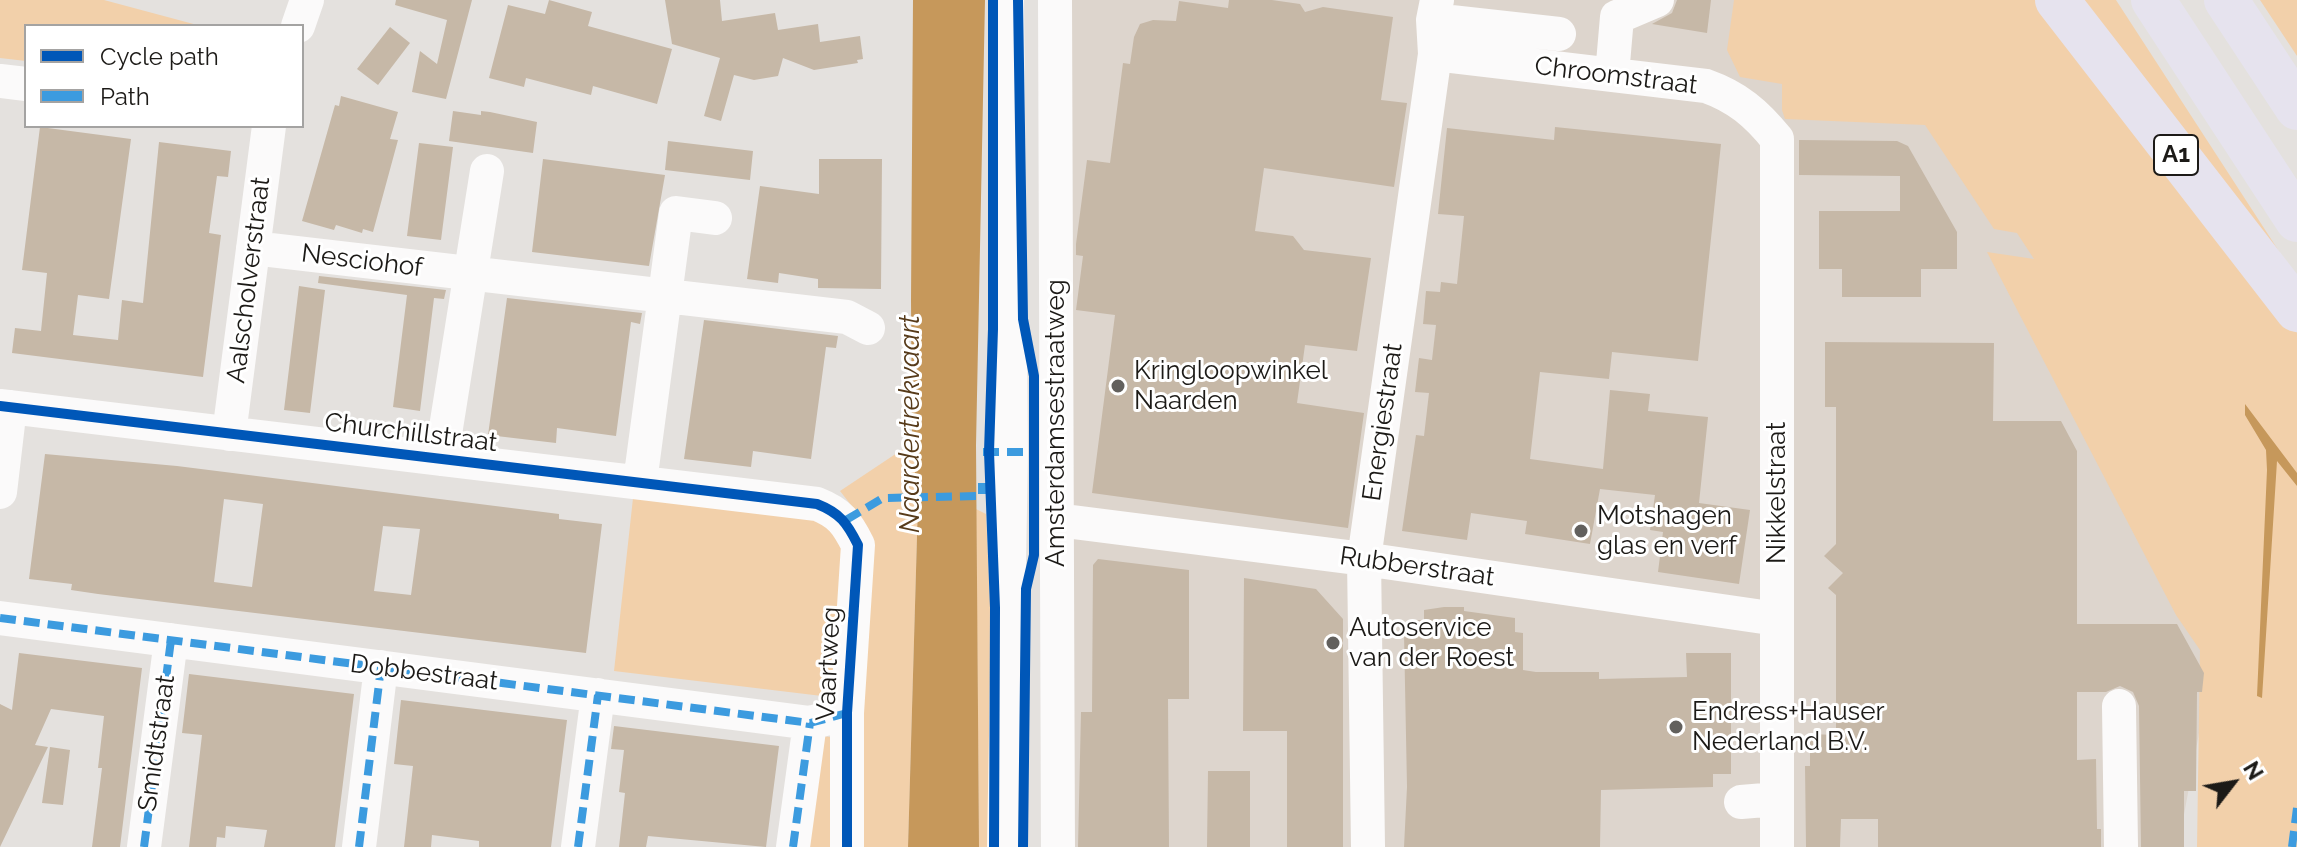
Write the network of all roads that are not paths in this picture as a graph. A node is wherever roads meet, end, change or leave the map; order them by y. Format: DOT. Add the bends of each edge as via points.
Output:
graph roads {
  1 [pos="307,0"];
  2 [pos="1007,0"];
  3 [pos="1055,0"];
  4 [pos="1657,0"];
  5 [pos="2057,0"];
  6 [pos="2153,0"];
  7 [pos="2226,0"];
  8 [pos="1613,6"];
  9 [pos="1435,10"];
  10 [pos="299,24"];
  11 [pos="1559,34"];
  12 [pos="1435,54"];
  13 [pos="1602,74"];
  14 [pos="0,81"];
  15 [pos="24,84"];
  16 [pos="2297,108"];
  17 [pos="269,128"];
  18 [pos="1777,139"];
  19 [pos="487,171"];
  20 [pos="715,218"];
  21 [pos="2297,220"];
  22 [pos="253,248"];
  23 [pos="472,273"];
  24 [pos="665,297"];
  25 [pos="2297,310"];
  26 [pos="868,328"];
  27 [pos="5,407"];
  28 [pos="229,434"];
  29 [pos="441,459"];
  30 [pos="640,482"];
  31 [pos="0,492"];
  32 [pos="817,504"];
  33 [pos="1057,520"];
  34 [pos="1364,559"];
  35 [pos="0,618"];
  36 [pos="1777,619"];
  37 [pos="171,640"];
  38 [pos="381,667"];
  39 [pos="598,695"];
  40 [pos="2119,706"];
  41 [pos="847,713"];
  42 [pos="810,723"];
  43 [pos="1777,799"];
  44 [pos="1741,802"];
  45 [pos="144,847"];
  46 [pos="359,847"];
  47 [pos="578,847"];
  48 [pos="793,847"];
  49 [pos="847,847"];
  50 [pos="1004,847"];
  51 [pos="1058,847"];
  52 [pos="1368,847"];
  53 [pos="1777,847"];
  54 [pos="2121,847"];
  1 -- 10 [label="street"];
  2 -- 50 [label="street, Amsterdamsestraatweg" via="1011,452"];
  3 -- 33 [label="street, Amsterdamsestraatweg"];
  4 -- 8 [label="street"];
  5 -- 25 [label="highway, A1"];
  6 -- 21 [label="highway, A1"];
  7 -- 16 [label="highway"];
  8 -- 13 [label="street"];
  9 -- 11 [label="street"];
  9 -- 12 [label="street, Energiestraat"];
  12 -- 13 [label="street, Chroomstraat"];
  12 -- 34 [label="street, Energiestraat"];
  13 -- 18 [label="street, Chroomstraat" via="1706,86 1734,96"];
  14 -- 15 [label="street"];
  17 -- 22 [label="street, Aalscholverstraat"];
  18 -- 36 [label="street, Nikkelstraat"];
  19 -- 23 [label="street"];
  20 -- 24 [label="street" via="676,213"];
  22 -- 23 [label="street, Nesciohof"];
  22 -- 28 [label="street, Aalscholverstraat"];
  23 -- 24 [label="street, Nesciohof"];
  23 -- 29 [label="street, Churchillstraat"];
  24 -- 26 [label="street, Nesciohof" via="847,317"];
  24 -- 30 [label="street"];
  27 -- 28 [label="street, Churchillstraat"];
  27 -- 31 [label="street"];
  28 -- 29 [label="street, Churchillstraat"];
  29 -- 30 [label="street, Churchillstraat"];
  30 -- 32 [label="street, Churchillstraat"];
  32 -- 41 [label="street, Vaartweg" via="846,520 858,545"];
  33 -- 34 [label="street, Rubberstraat"];
  33 -- 51 [label="street, Amsterdamsestraatweg"];
  34 -- 36 [label="street, Rubberstraat"];
  34 -- 52 [label="street, Energiestraat"];
  35 -- 37 [label="street, Dobbestraat"];
  36 -- 43 [label="street, Nikkelstraat"];
  37 -- 38 [label="street, Dobbestraat"];
  37 -- 45 [label="street, Smidtstraat"];
  38 -- 39 [label="street, Dobbestraat"];
  38 -- 46 [label="street"];
  39 -- 42 [label="street, Dobbestraat"];
  39 -- 47 [label="street"];
  40 -- 54 [label="street"];
  41 -- 42 [label="street, Dobbestraat"];
  41 -- 49 [label="street, Vaartweg"];
  42 -- 48 [label="street, Vaartweg"];
  43 -- 44 [label="street"];
  43 -- 53 [label="street, Nikkelstraat"];
}
